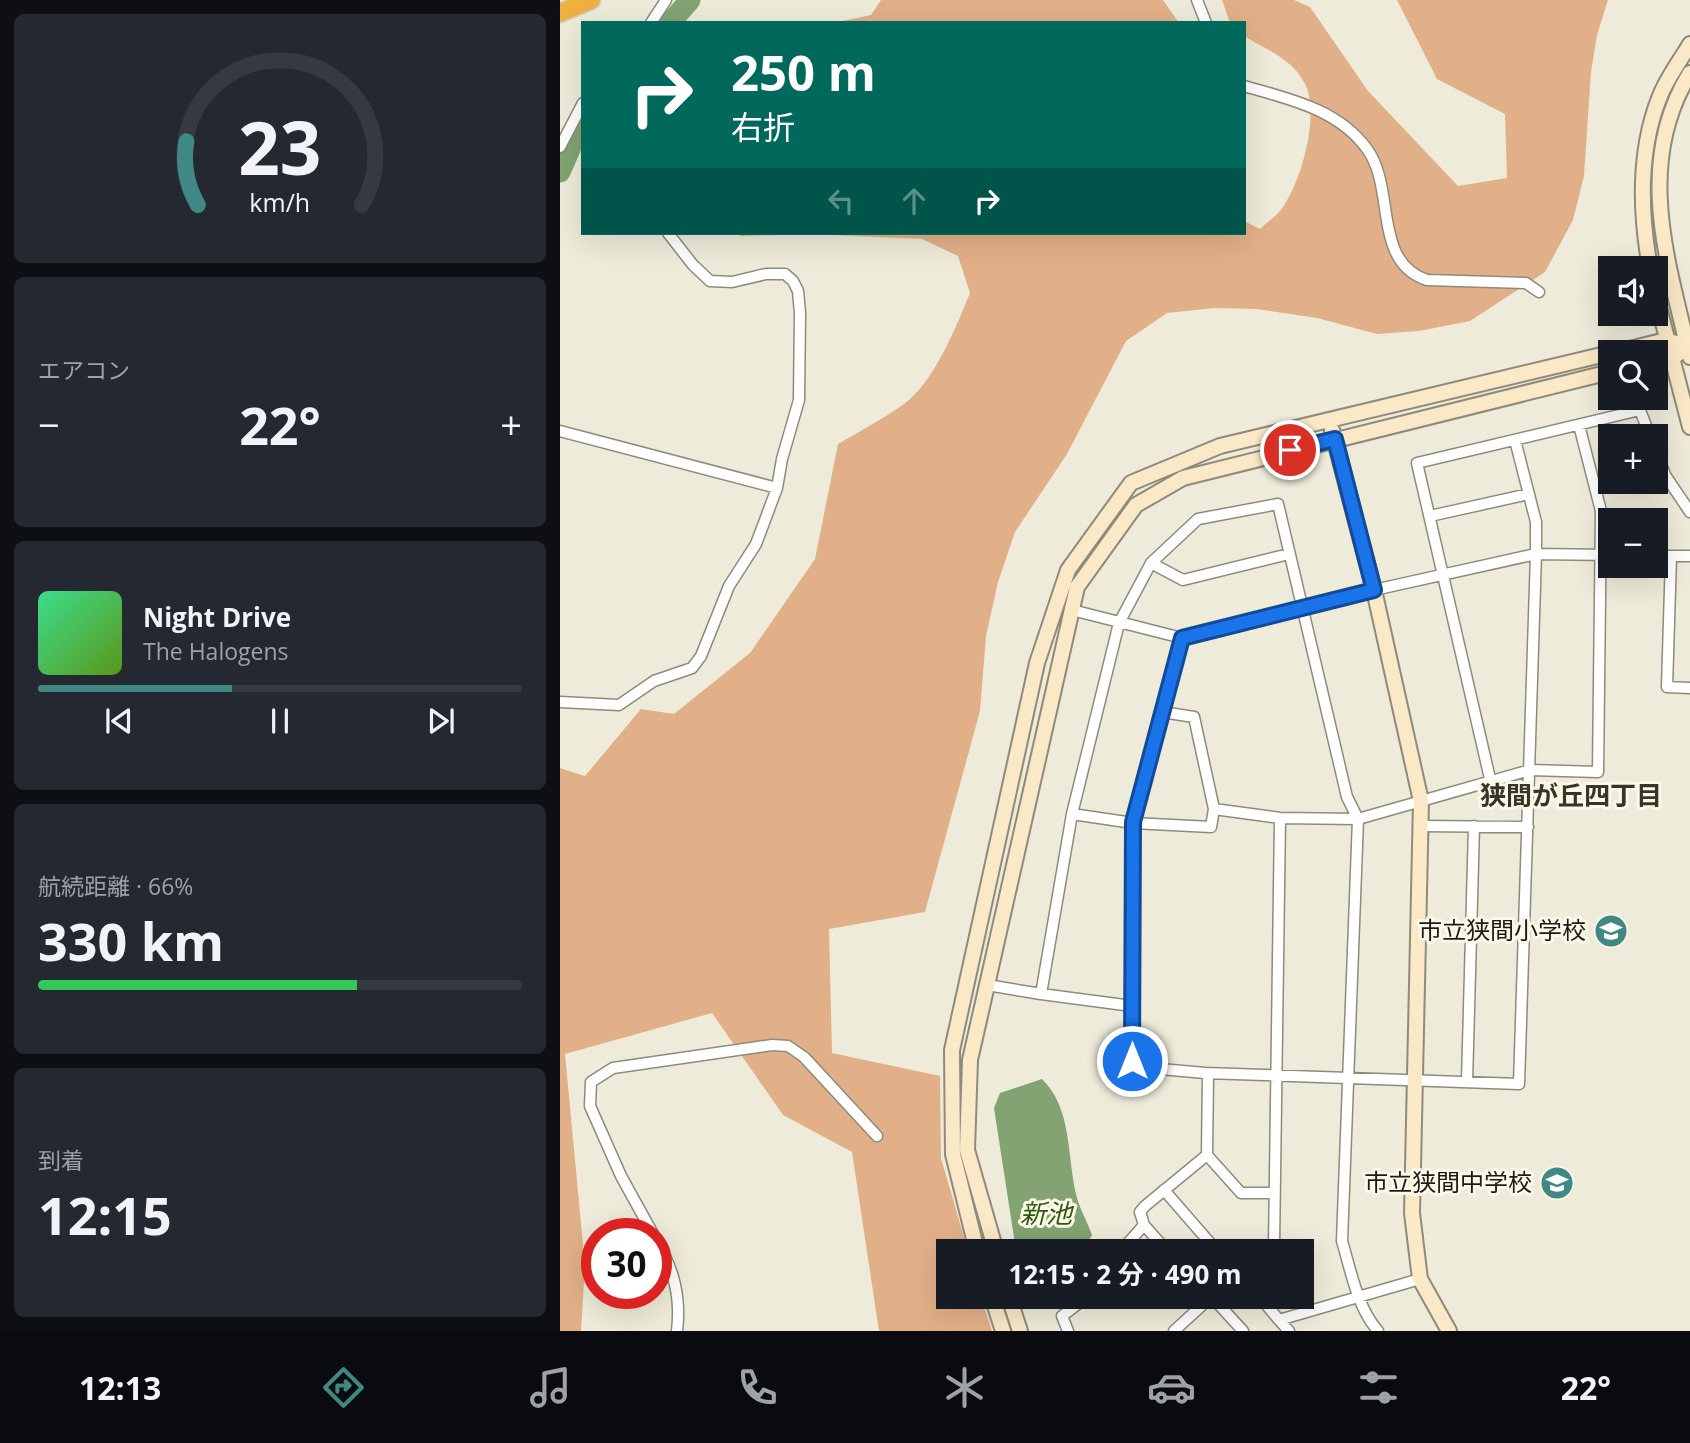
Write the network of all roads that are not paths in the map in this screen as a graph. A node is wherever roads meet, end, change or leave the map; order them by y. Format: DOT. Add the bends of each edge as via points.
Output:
graph roads {
  1 [pos="591,0"];
  2 [pos="666,0"];
  3 [pos="1197,0"];
  4 [pos="560,13"];
  5 [pos="652,21"];
  6 [pos="1205,21"];
  7 [pos="1690,44"];
  8 [pos="1690,73"];
  9 [pos="1246,87"];
  10 [pos="581,107"];
  11 [pos="560,147"];
  12 [pos="670,235"];
  13 [pos="1648,256"];
  14 [pos="1539,292"];
  15 [pos="1663,326"];
  16 [pos="1666,340"];
  17 [pos="1668,341"];
  18 [pos="1668,348"];
  19 [pos="1689,350"];
  20 [pos="1598,356"];
  21 [pos="1671,360"];
  22 [pos="1668,361"];
  23 [pos="1598,375"];
  24 [pos="1330,422"];
  25 [pos="1645,424"];
  26 [pos="1579,425"];
  27 [pos="1690,427"];
  28 [pos="560,431"];
  29 [pos="1335,439"];
  30 [pos="1516,440"];
  31 [pos="1668,479"];
  32 [pos="777,488"];
  33 [pos="1529,494"];
  34 [pos="1600,508"];
  35 [pos="1690,512"];
  36 [pos="1430,516"];
  37 [pos="1289,554"];
  38 [pos="1536,554"];
  39 [pos="1598,555"];
  40 [pos="1671,556"];
  41 [pos="1690,556"];
  42 [pos="1151,563"];
  43 [pos="1442,574"];
  44 [pos="1605,578"];
  45 [pos="1374,590"];
  46 [pos="1302,609"];
  47 [pos="1072,610"];
  48 [pos="1119,623"];
  49 [pos="1182,638"];
  50 [pos="1690,688"];
  51 [pos="560,702"];
  52 [pos="1162,712"];
  53 [pos="1530,770"];
  54 [pos="1491,783"];
  55 [pos="1421,801"];
  56 [pos="1214,809"];
  57 [pos="1072,814"];
  58 [pos="1280,818"];
  59 [pos="1358,819"];
  60 [pos="1133,822"];
  61 [pos="1421,827"];
  62 [pos="1474,827"];
  63 [pos="1528,827"];
  64 [pos="987,985"];
  65 [pos="1041,995"];
  66 [pos="1132,1006"];
  67 [pos="1208,1073"];
  68 [pos="1276,1075"];
  69 [pos="1348,1078"];
  70 [pos="1416,1081"];
  71 [pos="1467,1082"];
  72 [pos="877,1136"];
  73 [pos="1208,1156"];
  74 [pos="1164,1190"];
  75 [pos="1275,1193"];
  76 [pos="644,1218"];
  77 [pos="1144,1224"];
  78 [pos="974,1239"];
  79 [pos="993,1239"];
  80 [pos="1131,1239"];
  81 [pos="1157,1239"];
  82 [pos="1207,1239"];
  83 [pos="1274,1239"];
  84 [pos="672,1272"];
  85 [pos="1420,1279"];
  86 [pos="1359,1296"];
  87 [pos="996,1309"];
  88 [pos="1013,1309"];
  89 [pos="1071,1309"];
  90 [pos="1199,1309"];
  91 [pos="1223,1309"];
  92 [pos="1270,1309"];
  93 [pos="1279,1320"];
  94 [pos="677,1331"];
  95 [pos="1003,1331"];
  96 [pos="1020,1331"];
  97 [pos="1068,1331"];
  98 [pos="1174,1331"];
  99 [pos="1242,1331"];
  100 [pos="1289,1331"];
  101 [pos="1378,1331"];
  102 [pos="1448,1331"];
  1 -- 4 [label="highway"];
  2 -- 5 [label="street"];
  3 -- 6 [label="street"];
  7 -- 13 [label="street" via="1660,95 1646,145 1641,219"];
  8 -- 19 [label="street" via="1674,100 1659,176 1660,231"];
  9 -- 14 [label="street" via="1326,112 1367,148 1381,184 1391,239 1401,264 1413,276 1526,283"];
  10 -- 11 [label="street"];
  12 -- 32 [label="street" via="710,281 785,274 798,291 799,400"];
  15 -- 16 [label="street"];
  17 -- 19 [label="street"];
  18 -- 21 [label="street"];
  19 -- 21 [label="street"];
  20 -- 24 [label="street"];
  21 -- 22 [label="street"];
  21 -- 27 [label="street"];
  23 -- 29 [label="street"];
  24 -- 29 [label="street"];
  24 -- 78 [label="street" via="1220,446 1131,483 1068,570 1037,663 952,1050 954,1154"];
  25 -- 26 [label="street" via="1640,410"];
  26 -- 30 [label="street"];
  26 -- 34 [label="street"];
  28 -- 32 [label="street"];
  29 -- 45 [label="street"];
  29 -- 47 [label="street" via="1183,478 1136,505 1077,587"];
  30 -- 33 [label="street"];
  30 -- 36 [label="street" via="1417,463"];
  31 -- 35 [label="street"];
  32 -- 51 [label="street" via="757,544 729,586 692,668 654,681 620,705"];
  33 -- 36 [label="street"];
  33 -- 38 [label="street" via="1536,522"];
  36 -- 43 [label="street"];
  37 -- 42 [label="street" via="1183,580"];
  37 -- 42 [label="street" via="1278,504 1198,519"];
  37 -- 46 [label="street"];
  38 -- 39 [label="street"];
  38 -- 43 [label="street"];
  38 -- 53 [label="street"];
  40 -- 41 [label="street"];
  40 -- 50 [label="street" via="1667,687"];
  42 -- 48 [label="street"];
  43 -- 45 [label="street"];
  43 -- 54 [label="street"];
  44 -- 53 [label="street" via="1598,772"];
  45 -- 46 [label="street"];
  45 -- 55 [label="street"];
  46 -- 49 [label="street"];
  46 -- 59 [label="street" via="1347,797"];
  47 -- 48 [label="street"];
  47 -- 64 [label="street"];
  48 -- 49 [label="street"];
  48 -- 57 [label="street"];
  49 -- 52 [label="street"];
  52 -- 56 [label="street" via="1194,717"];
  52 -- 60 [label="street"];
  53 -- 54 [label="street"];
  53 -- 63 [label="street"];
  54 -- 55 [label="street"];
  55 -- 59 [label="street"];
  55 -- 61 [label="street"];
  56 -- 58 [label="street"];
  56 -- 60 [label="street" via="1211,828"];
  57 -- 60 [label="street"];
  57 -- 65 [label="street"];
  58 -- 59 [label="street"];
  58 -- 68 [label="street"];
  59 -- 69 [label="street"];
  60 -- 66 [label="street"];
  61 -- 62 [label="street"];
  61 -- 70 [label="street"];
  62 -- 63 [label="street"];
  62 -- 71 [label="street"];
  63 -- 71 [label="street" via="1520,1084"];
  64 -- 65 [label="street"];
  64 -- 79 [label="street" via="970,1060 967,1150"];
  65 -- 66 [label="street"];
  66 -- 67 [label="street" via="1132,1061 1138,1067"];
  67 -- 68 [label="street"];
  67 -- 73 [label="street"];
  68 -- 69 [label="street"];
  68 -- 75 [label="street"];
  69 -- 70 [label="street"];
  69 -- 86 [label="street" via="1342,1241"];
  70 -- 71 [label="street"];
  70 -- 85 [label="street" via="1412,1213"];
  72 -- 76 [label="street" via="804,1057 788,1046 613,1068 591,1082 590,1106"];
  73 -- 74 [label="street"];
  73 -- 75 [label="street" via="1241,1193"];
  74 -- 77 [label="street" via="1140,1212"];
  74 -- 82 [label="street"];
  75 -- 83 [label="street"];
  77 -- 80 [label="street"];
  77 -- 81 [label="street"];
  84 -- 94 [label="street" via="678,1297"];
  85 -- 86 [label="street"];
  85 -- 102 [label="street"];
  86 -- 93 [label="street"];
  86 -- 101 [label="street" via="1368,1320"];
  87 -- 95 [label="street"];
  88 -- 96 [label="street"];
  89 -- 97 [label="street" via="1062,1316"];
  90 -- 98 [label="street"];
  91 -- 99 [label="street"];
  92 -- 93 [label="street"];
  93 -- 100 [label="street"];
}
